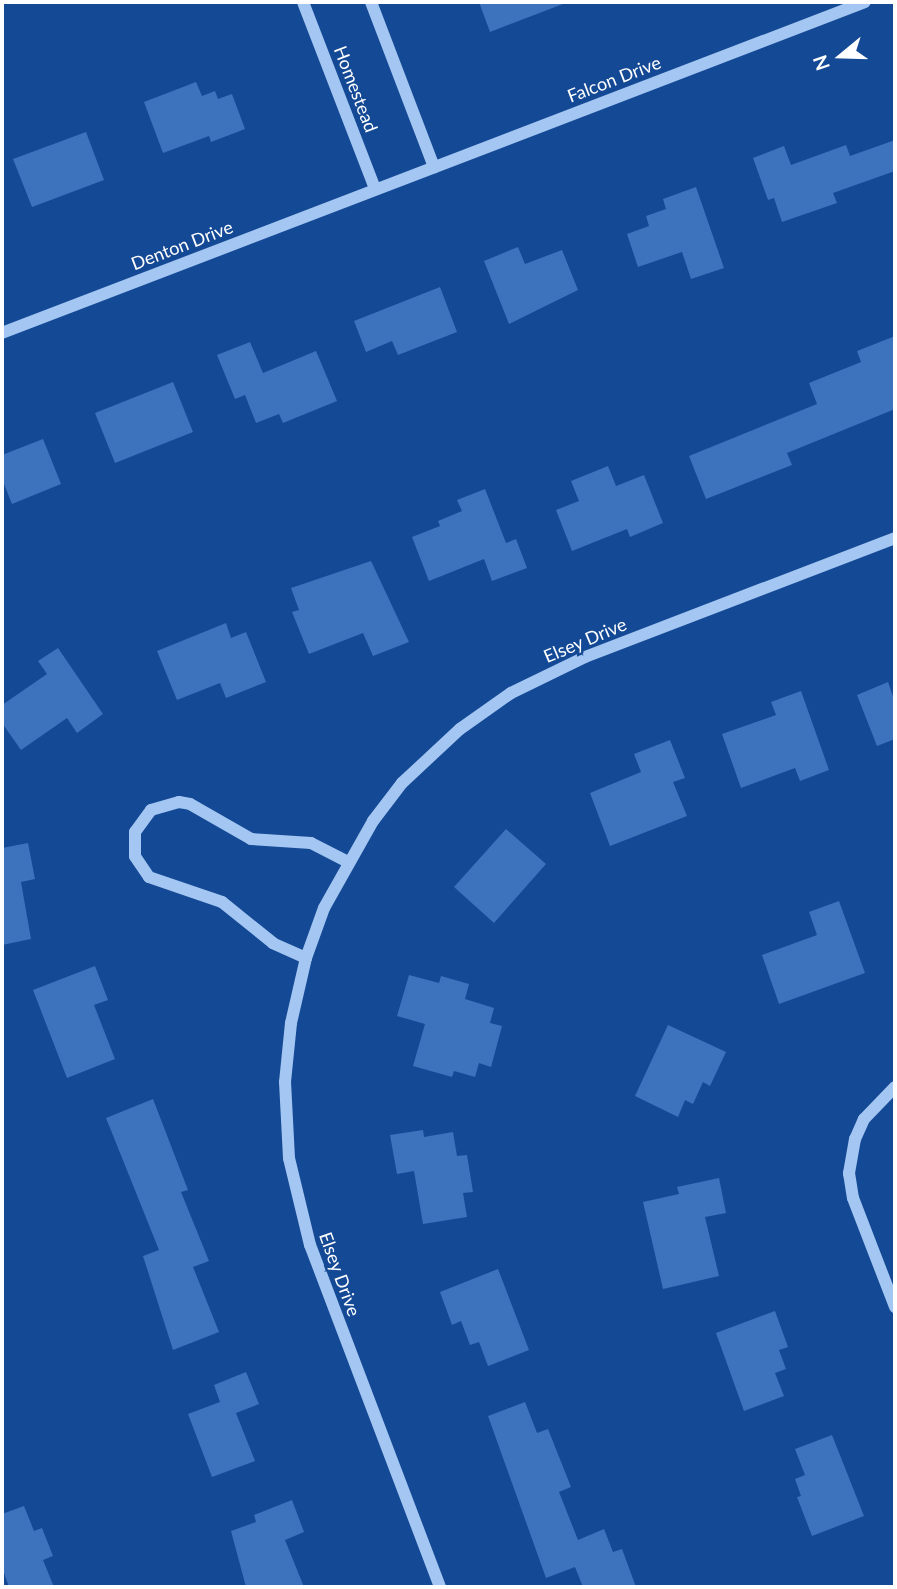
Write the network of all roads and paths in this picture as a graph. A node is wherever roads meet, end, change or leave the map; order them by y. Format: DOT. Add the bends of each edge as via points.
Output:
graph roads {
  1 [pos="303,2"];
  2 [pos="371,2"];
  3 [pos="865,2"];
  4 [pos="433,167"];
  5 [pos="375,189"];
  6 [pos="2,333"];
  7 [pos="895,538"];
  8 [pos="348,862"];
  9 [pos="306,958"];
  10 [pos="895,1087"];
  11 [pos="895,1307"];
  12 [pos="440,1587"];
  1 -- 5 [label="street, Homestead"];
  2 -- 4 [label="street"];
  3 -- 4 [label="street, Falcon Drive"];
  4 -- 5 [label="street, Falcon Drive"];
  5 -- 6 [label="street, Denton Drive"];
  7 -- 8 [label="street, Elsey Drive" via="585,657 511,693 460,729 402,783"];
  8 -- 9 [label="street, Elsey Drive" via="324,908"];
  8 -- 9 [label="street" via="311,843 251,839 179,802 151,810 135,832 135,856 149,877 222,902 273,943"];
  9 -- 12 [label="street, Elsey Drive" via="294,1004 285,1082 285,1123 297,1201 314,1258"];
  10 -- 11 [label="street" via="864,1119 849,1173 853,1198"];
}
